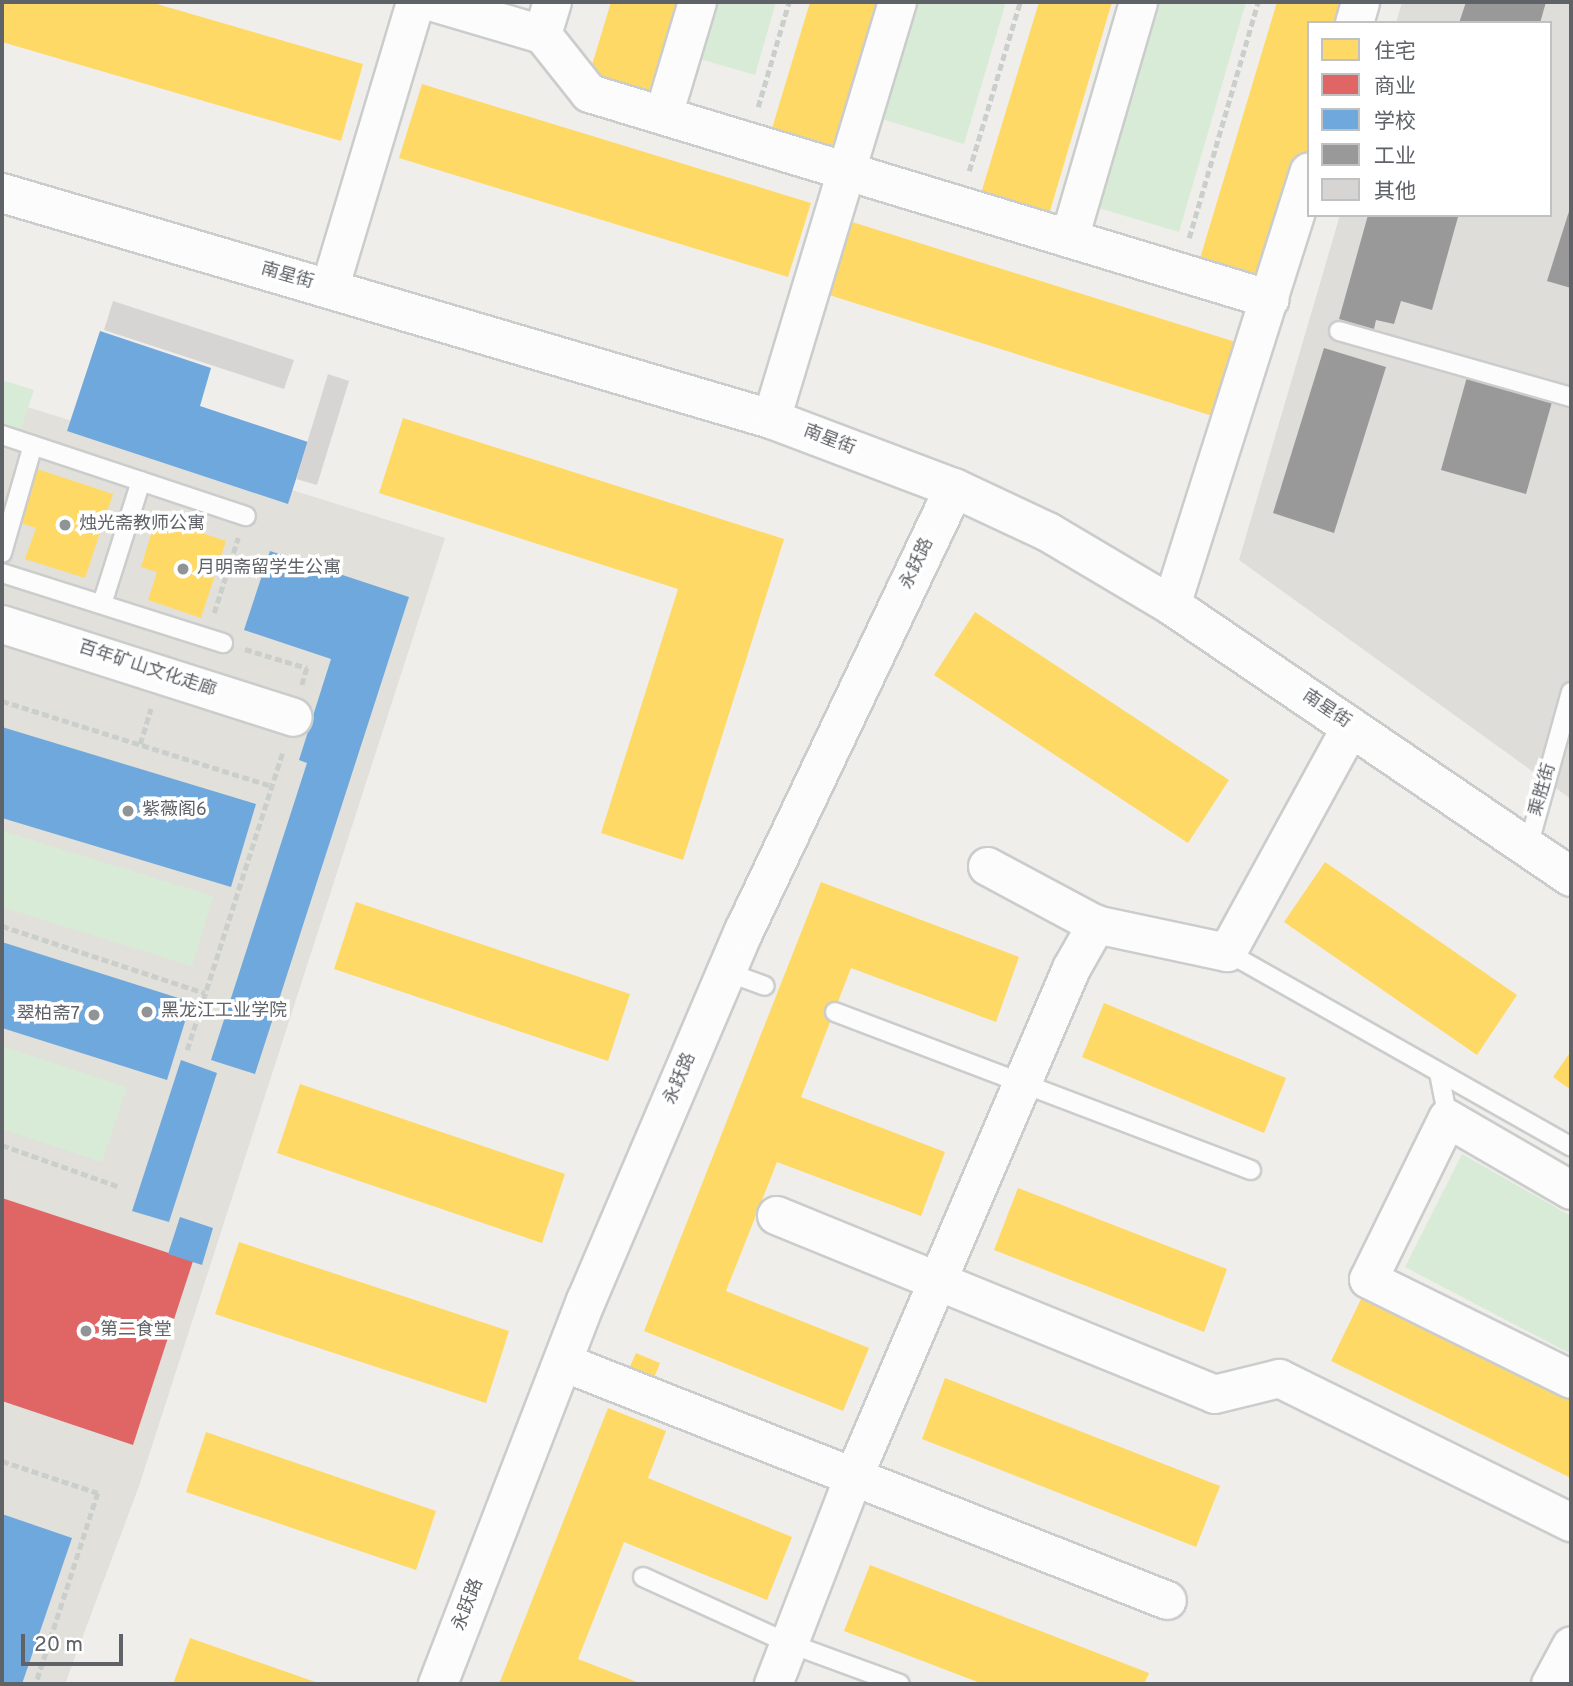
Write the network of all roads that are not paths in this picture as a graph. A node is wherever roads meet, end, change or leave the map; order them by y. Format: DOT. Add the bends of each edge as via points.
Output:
graph roads {
  1 [pos="415,2"];
  2 [pos="433,2"];
  3 [pos="697,2"];
  4 [pos="897,2"];
  5 [pos="1138,2"];
  6 [pos="1360,2"];
  7 [pos="547,18"];
  8 [pos="1355,21"];
  9 [pos="663,115"];
  10 [pos="845,171"];
  11 [pos="1307,178"];
  12 [pos="2,193"];
  13 [pos="1069,238"];
  14 [pos="329,289"];
  15 [pos="1270,299"];
  16 [pos="1339,331"];
  17 [pos="1571,397"];
  18 [pos="771,419"];
  19 [pos="2,435"];
  20 [pos="33,445"];
  21 [pos="141,481"];
  22 [pos="954,488"];
  23 [pos="246,516"];
  24 [pos="2,553"];
  25 [pos="2,573"];
  26 [pos="102,604"];
  27 [pos="1171,605"];
  28 [pos="2,624"];
  29 [pos="215,640"];
  30 [pos="1571,692"];
  31 [pos="293,717"];
  32 [pos="1350,727"];
  33 [pos="1528,847"];
  34 [pos="987,866"];
  35 [pos="1571,877"];
  36 [pos="1096,924"];
  37 [pos="1227,952"];
  38 [pos="727,972"];
  39 [pos="765,986"];
  40 [pos="835,1012"];
  41 [pos="1439,1073"];
  42 [pos="1022,1083"];
  43 [pos="1447,1119"];
  44 [pos="1571,1147"];
  45 [pos="1251,1170"];
  46 [pos="1571,1190"];
  47 [pos="776,1215"];
  48 [pos="937,1281"];
  49 [pos="563,1362"];
  50 [pos="1571,1379"];
  51 [pos="853,1477"];
  52 [pos="1571,1522"];
  53 [pos="643,1577"];
  54 [pos="1167,1600"];
  55 [pos="788,1643"];
  56 [pos="1571,1645"];
  57 [pos="438,1684"];
  58 [pos="772,1684"];
  59 [pos="900,1684"];
  60 [pos="1550,1684"];
  1 -- 14 [label="street"];
  2 -- 7 [label="street"];
  3 -- 9 [label="street"];
  4 -- 10 [label="street"];
  5 -- 13 [label="street"];
  6 -- 8 [label="street"];
  7 -- 9 [label="street" via="589,93"];
  9 -- 10 [label="street"];
  10 -- 13 [label="street"];
  10 -- 18 [label="street"];
  11 -- 15 [label="street"];
  12 -- 14 [label="street, 南星街"];
  13 -- 15 [label="street"];
  14 -- 18 [label="street, 南星街"];
  15 -- 27 [label="street"];
  16 -- 17 [label="lane"];
  18 -- 22 [label="street, 南星街"];
  19 -- 20 [label="lane"];
  20 -- 21 [label="lane"];
  20 -- 24 [label="lane"];
  21 -- 23 [label="lane"];
  21 -- 26 [label="lane"];
  22 -- 27 [label="street, 南星街" via="1048,532"];
  22 -- 38 [label="street, 永跃路"];
  25 -- 26 [label="lane"];
  26 -- 29 [label="lane"];
  27 -- 32 [label="street, 南星街"];
  28 -- 31 [label="street, 百年矿山文化走廊"];
  30 -- 33 [label="lane, 乘胜街"];
  32 -- 33 [label="street, 南星街"];
  32 -- 37 [label="street"];
  33 -- 35 [label="street, 南星街"];
  34 -- 36 [label="street"];
  36 -- 37 [label="street"];
  36 -- 42 [label="street" via="1071,968"];
  37 -- 41 [label="lane"];
  38 -- 39 [label="lane"];
  38 -- 49 [label="street, 永跃路"];
  40 -- 42 [label="lane"];
  41 -- 43 [label="lane"];
  41 -- 44 [label="lane"];
  42 -- 45 [label="lane"];
  42 -- 48 [label="street"];
  43 -- 46 [label="street"];
  43 -- 50 [label="street" via="1368,1279"];
  47 -- 48 [label="street"];
  48 -- 51 [label="street"];
  48 -- 52 [label="street" via="1214,1394 1279,1378"];
  49 -- 51 [label="street"];
  49 -- 57 [label="street, 永跃路"];
  51 -- 54 [label="street"];
  51 -- 55 [label="street"];
  53 -- 55 [label="lane"];
  55 -- 58 [label="street"];
  55 -- 59 [label="lane"];
  56 -- 60 [label="street"];
}
